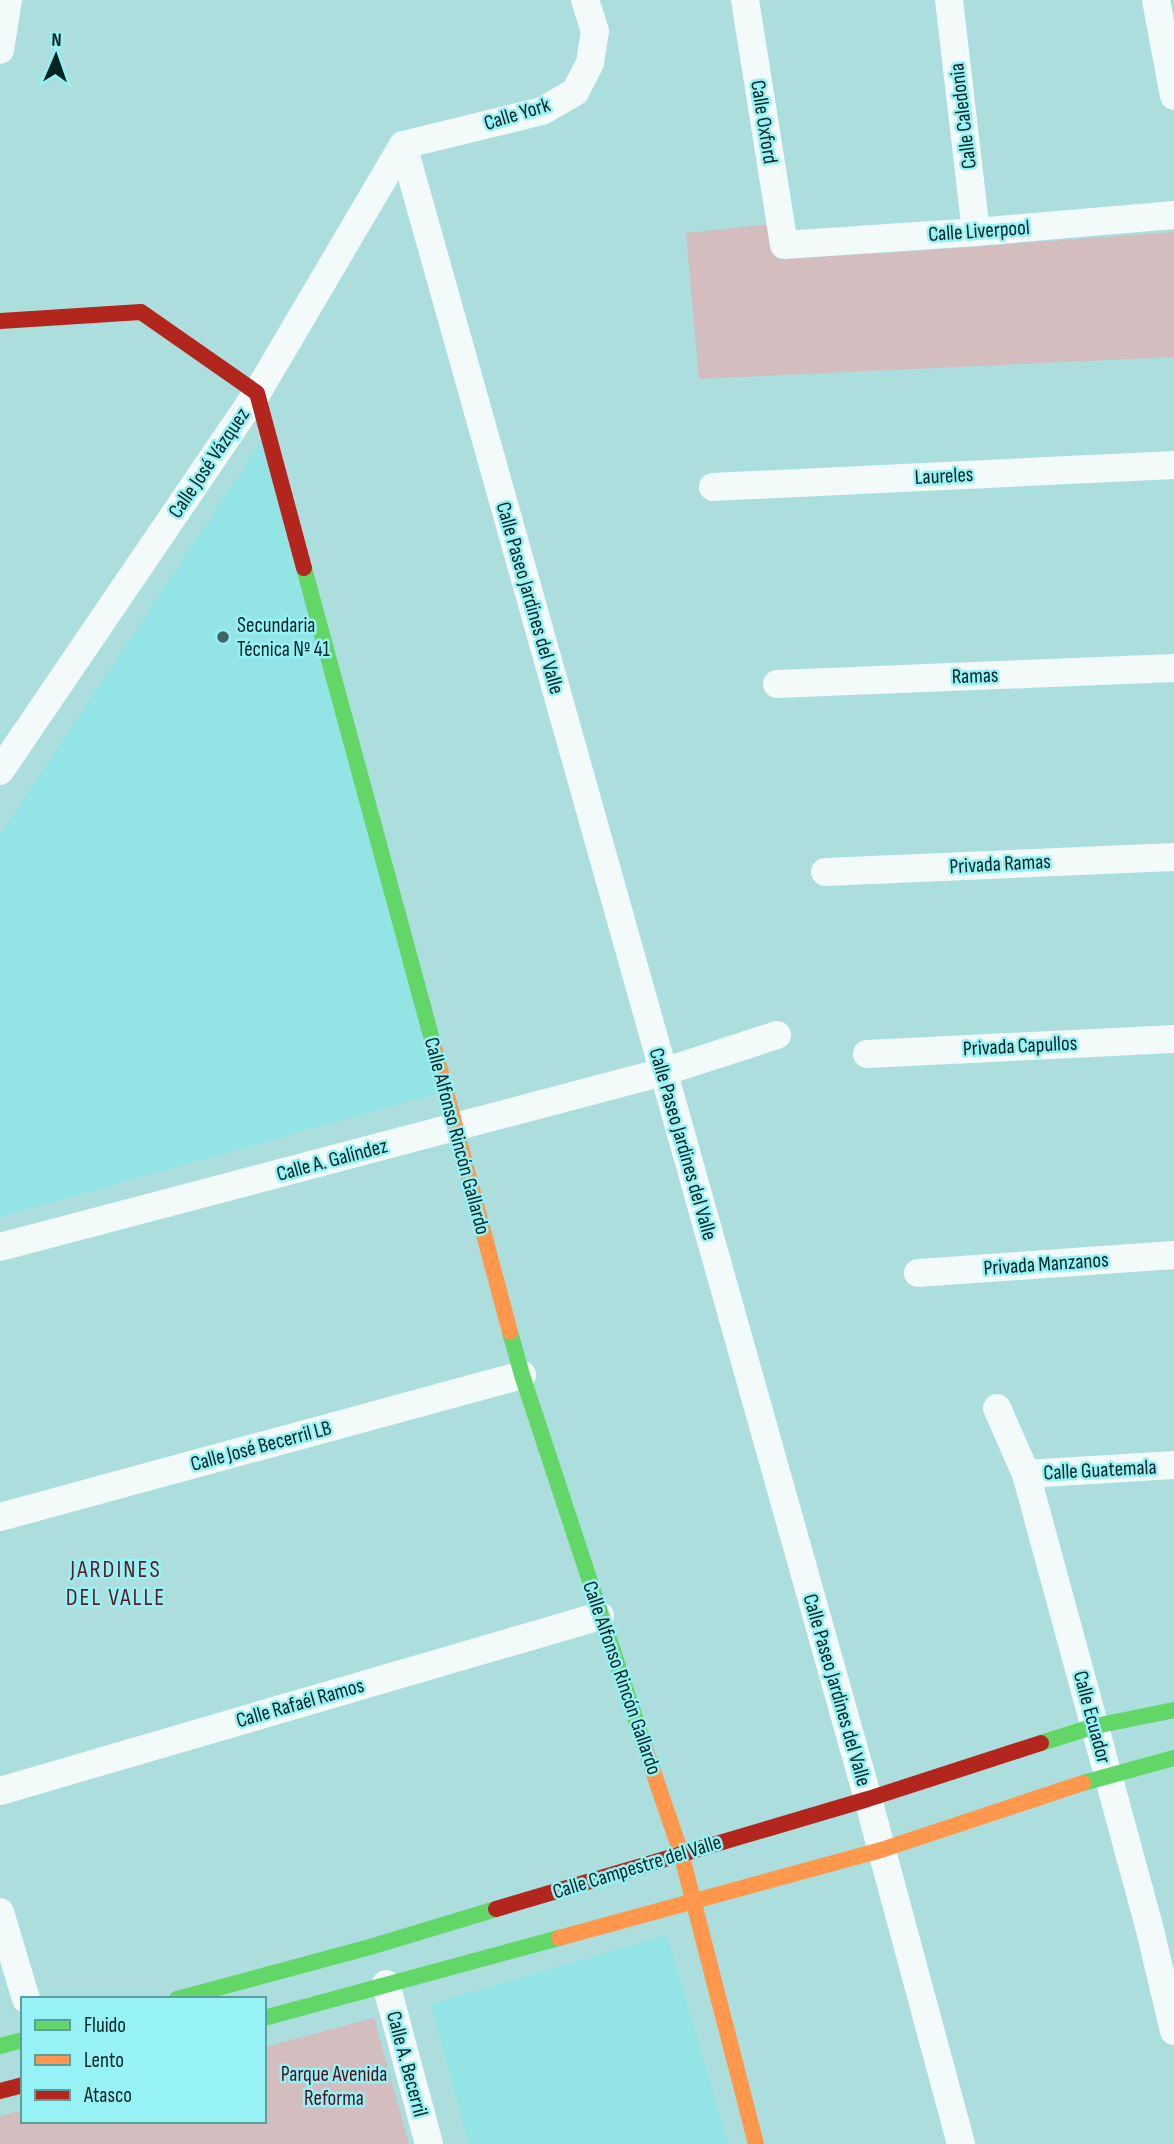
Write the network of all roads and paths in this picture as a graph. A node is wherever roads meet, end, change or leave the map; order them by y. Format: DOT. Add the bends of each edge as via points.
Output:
graph roads {
  1 [pos="8,0"];
  2 [pos="585,0"];
  3 [pos="745,0"];
  4 [pos="949,0"];
  5 [pos="1156,0"];
  6 [pos="0,50"];
  7 [pos="1174,96"];
  8 [pos="403,145"];
  9 [pos="1174,215"];
  10 [pos="976,232"];
  11 [pos="784,245"];
  12 [pos="0,321"];
  13 [pos="257,393"];
  14 [pos="1174,465"];
  15 [pos="713,487"];
  16 [pos="1174,668"];
  17 [pos="777,684"];
  18 [pos="0,771"];
  19 [pos="1174,857"];
  20 [pos="825,872"];
  21 [pos="777,1035"];
  22 [pos="1174,1039"];
  23 [pos="867,1054"];
  24 [pos="663,1072"];
  25 [pos="454,1127"];
  26 [pos="0,1247"];
  27 [pos="1174,1255"];
  28 [pos="918,1272"];
  29 [pos="522,1376"];
  30 [pos="997,1408"];
  31 [pos="1174,1465"];
  32 [pos="1026,1474"];
  33 [pos="0,1517"];
  34 [pos="600,1616"];
  35 [pos="1174,1710"];
  36 [pos="1095,1726"];
  37 [pos="1174,1758"];
  38 [pos="1107,1774"];
  39 [pos="0,1791"];
  40 [pos="868,1799"];
  41 [pos="881,1850"];
  42 [pos="681,1853"];
  43 [pos="695,1902"];
  44 [pos="0,1912"];
  45 [pos="1162,1925"];
  46 [pos="386,1984"];
  47 [pos="25,1997"];
  48 [pos="184,1997"];
  49 [pos="266,2017"];
  50 [pos="1174,2031"];
  51 [pos="21,2041"];
  52 [pos="0,2046"];
  53 [pos="21,2086"];
  54 [pos="0,2091"];
  55 [pos="429,2144"];
  56 [pos="756,2144"];
  57 [pos="961,2144"];
  1 -- 6 [label="street"];
  2 -- 8 [label="street, Calle York" via="595,31 590,63 575,92 541,111"];
  3 -- 11 [label="street, Calle Oxford"];
  4 -- 10 [label="street, Calle Caledonia"];
  5 -- 7 [label="street"];
  8 -- 13 [label="street, Calle José Vázquez"];
  8 -- 24 [label="street, Calle Paseo Jardines del Valle"];
  9 -- 10 [label="street, Calle Liverpool"];
  10 -- 11 [label="street, Calle Liverpool"];
  12 -- 13 [label="street" via="141,312"];
  13 -- 18 [label="street, Calle José Vázquez"];
  13 -- 25 [label="street, Calle Alfonso Rincón Gallardo"];
  14 -- 15 [label="street, Laureles"];
  16 -- 17 [label="street, Ramas"];
  19 -- 20 [label="street, Privada Ramas"];
  21 -- 24 [label="street, Calle A. Galíndez"];
  22 -- 23 [label="street, Privada Capullos"];
  24 -- 25 [label="street, Calle A. Galíndez"];
  24 -- 40 [label="street, Calle Paseo Jardines del Valle"];
  25 -- 26 [label="street, Calle A. Galíndez"];
  25 -- 29 [label="street, Calle Alfonso Rincón Gallardo"];
  27 -- 28 [label="street, Privada Manzanos"];
  29 -- 33 [label="street, Calle José Becerril LB"];
  29 -- 34 [label="street, Calle Alfonso Rincón Gallardo"];
  30 -- 32 [label="street, Calle Ecuador"];
  31 -- 32 [label="street, Calle Guatemala"];
  32 -- 36 [label="street, Calle Ecuador"];
  34 -- 39 [label="street, Calle Rafaél Ramos"];
  34 -- 42 [label="street, Calle Alfonso Rincón Gallardo"];
  35 -- 36 [label="street, Calle Campestre del Valle"];
  36 -- 38 [label="street, Calle Ecuador"];
  36 -- 40 [label="street, Calle Campestre del Valle"];
  37 -- 38 [label="street"];
  38 -- 41 [label="street"];
  38 -- 45 [label="street, Calle Ecuador"];
  40 -- 41 [label="street, Calle Paseo Jardines del Valle"];
  40 -- 42 [label="street, Calle Campestre del Valle"];
  41 -- 43 [label="street"];
  41 -- 57 [label="street, Calle Paseo Jardines del Valle"];
  42 -- 43 [label="street, Calle Alfonso Rincón Gallardo"];
  42 -- 48 [label="street, Calle Campestre del Valle" via="370,1947"];
  43 -- 46 [label="street"];
  43 -- 56 [label="street, Calle Alfonso Rincón Gallardo"];
  44 -- 47 [label="street"];
  45 -- 50 [label="street, Calle Ecuador"];
  46 -- 49 [label="street"];
  46 -- 55 [label="street, Calle A. Becerril"];
  51 -- 52 [label="street"];
  53 -- 54 [label="street"];
}
